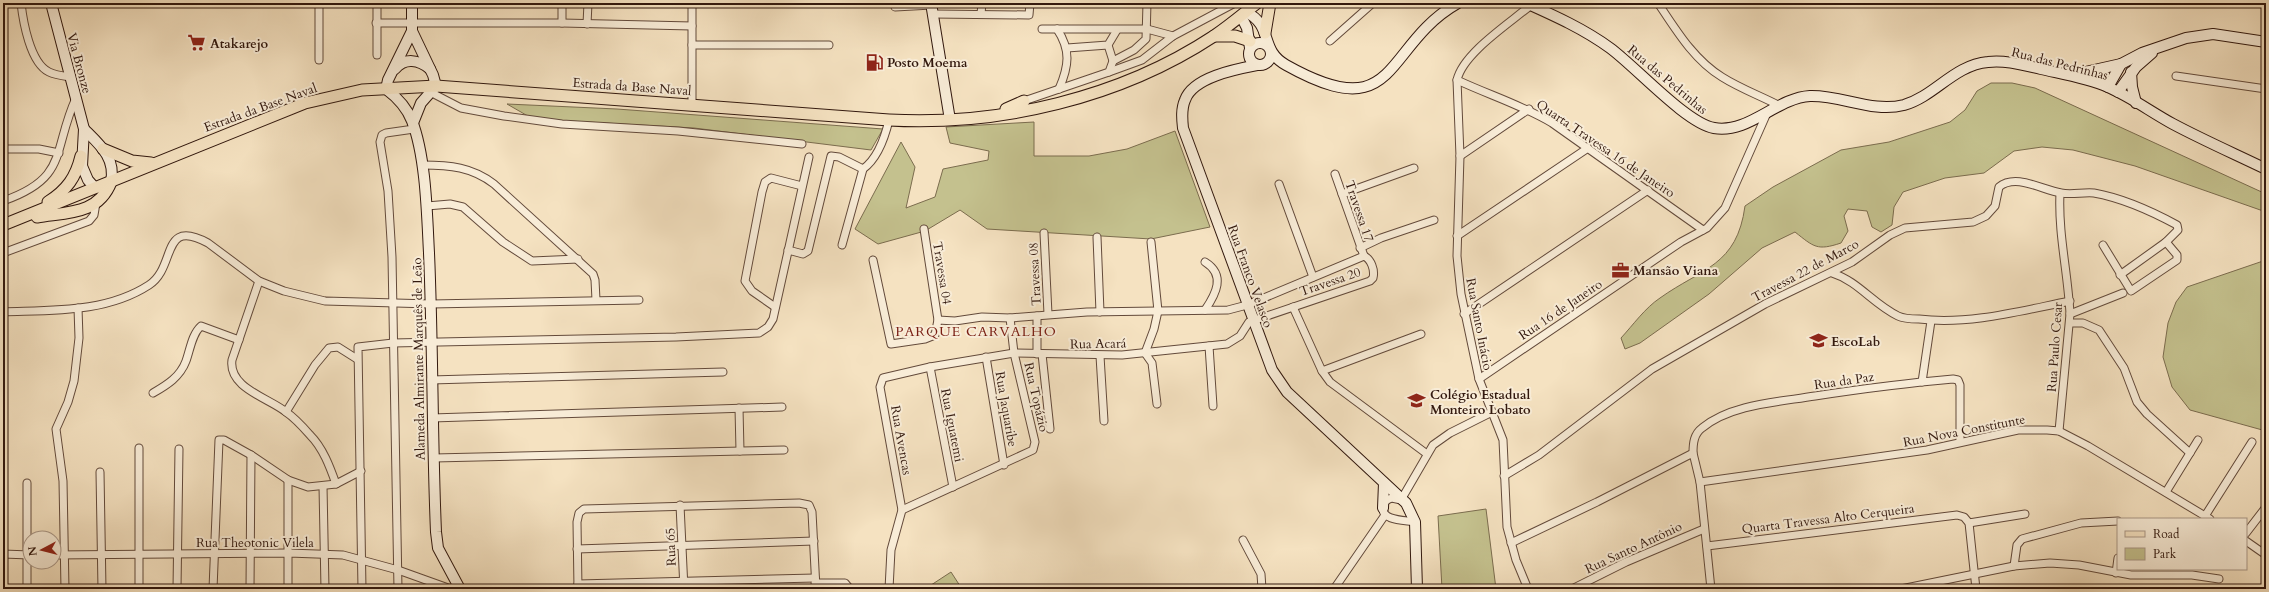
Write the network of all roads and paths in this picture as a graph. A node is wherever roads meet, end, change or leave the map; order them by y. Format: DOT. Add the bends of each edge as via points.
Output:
graph roads {
  1 [pos="21,3"];
  2 [pos="51,3"];
  3 [pos="319,3"];
  4 [pos="376,3"];
  5 [pos="412,3"];
  6 [pos="562,3"];
  7 [pos="588,3"];
  8 [pos="692,3"];
  9 [pos="982,3"];
  10 [pos="1030,3"];
  11 [pos="1147,3"];
  12 [pos="1235,3"];
  13 [pos="1257,3"];
  14 [pos="1270,3"];
  15 [pos="1373,3"];
  16 [pos="1458,3"];
  17 [pos="1658,3"];
  18 [pos="1529,4"];
  19 [pos="914,5"];
  20 [pos="895,7"];
  21 [pos="932,8"];
  22 [pos="981,14"];
  23 [pos="1243,14"];
  24 [pos="376,23"];
  25 [pos="562,23"];
  26 [pos="587,24"];
  27 [pos="692,26"];
  28 [pos="412,27"];
  29 [pos="1042,29"];
  30 [pos="1057,29"];
  31 [pos="1147,29"];
  32 [pos="1117,30"];
  33 [pos="1265,33"];
  34 [pos="1173,36"];
  35 [pos="1214,36"];
  36 [pos="1330,41"];
  37 [pos="2266,42"];
  38 [pos="692,45"];
  39 [pos="828,45"];
  40 [pos="1108,45"];
  41 [pos="1269,47"];
  42 [pos="2160,47"];
  43 [pos="1067,48"];
  44 [pos="1250,48"];
  45 [pos="377,55"];
  46 [pos="319,60"];
  47 [pos="1113,62"];
  48 [pos="2121,64"];
  49 [pos="1260,65"];
  50 [pos="1286,65"];
  51 [pos="430,69"];
  52 [pos="1238,69"];
  53 [pos="1109,72"];
  54 [pos="2131,72"];
  55 [pos="391,74"];
  56 [pos="2070,76"];
  57 [pos="2176,76"];
  58 [pos="70,77"];
  59 [pos="1458,80"];
  60 [pos="2108,87"];
  61 [pos="433,89"];
  62 [pos="1059,89"];
  63 [pos="2266,89"];
  64 [pos="386,90"];
  65 [pos="2118,92"];
  66 [pos="76,98"];
  67 [pos="1024,101"];
  68 [pos="2136,103"];
  69 [pos="692,104"];
  70 [pos="1780,106"];
  71 [pos="1529,109"];
  72 [pos="1767,113"];
  73 [pos="995,115"];
  74 [pos="889,120"];
  75 [pos="950,120"];
  76 [pos="413,126"];
  77 [pos="84,129"];
  78 [pos="802,144"];
  79 [pos="1588,148"];
  80 [pos="3,149"];
  81 [pos="103,149"];
  82 [pos="60,152"];
  83 [pos="81,156"];
  84 [pos="1460,156"];
  85 [pos="809,157"];
  86 [pos="154,163"];
  87 [pos="422,165"];
  88 [pos="1414,168"];
  89 [pos="863,169"];
  90 [pos="2266,169"];
  91 [pos="1335,174"];
  92 [pos="110,182"];
  93 [pos="1279,184"];
  94 [pos="802,186"];
  95 [pos="95,188"];
  96 [pos="1648,190"];
  97 [pos="2060,193"];
  98 [pos="1342,194"];
  99 [pos="3,201"];
  100 [pos="96,203"];
  101 [pos="427,206"];
  102 [pos="18,220"];
  103 [pos="1434,220"];
  104 [pos="3,225"];
  105 [pos="924,229"];
  106 [pos="1703,230"];
  107 [pos="1044,233"];
  108 [pos="1457,236"];
  109 [pos="1097,237"];
  110 [pos="1151,242"];
  111 [pos="2166,242"];
  112 [pos="842,245"];
  113 [pos="2103,245"];
  114 [pos="1360,248"];
  115 [pos="788,250"];
  116 [pos="3,253"];
  117 [pos="1364,256"];
  118 [pos="578,259"];
  119 [pos="873,260"];
  120 [pos="1205,262"];
  121 [pos="1832,273"];
  122 [pos="2120,275"];
  123 [pos="1312,277"];
  124 [pos="259,281"];
  125 [pos="2126,292"];
  126 [pos="596,300"];
  127 [pos="639,300"];
  128 [pos="2070,301"];
  129 [pos="394,302"];
  130 [pos="431,304"];
  131 [pos="1247,305"];
  132 [pos="775,307"];
  133 [pos="1293,307"];
  134 [pos="78,308"];
  135 [pos="1205,310"];
  136 [pos="1158,311"];
  137 [pos="3,312"];
  138 [pos="1100,312"];
  139 [pos="1048,314"];
  140 [pos="1464,314"];
  141 [pos="2070,314"];
  142 [pos="1037,316"];
  143 [pos="1010,318"];
  144 [pos="938,320"];
  145 [pos="1253,320"];
  146 [pos="1931,321"];
  147 [pos="2070,323"];
  148 [pos="1421,334"];
  149 [pos="239,340"];
  150 [pos="393,343"];
  151 [pos="432,343"];
  152 [pos="1208,346"];
  153 [pos="1014,353"];
  154 [pos="1145,353"];
  155 [pos="1039,354"];
  156 [pos="1100,356"];
  157 [pos="986,357"];
  158 [pos="357,359"];
  159 [pos="930,367"];
  160 [pos="1322,371"];
  161 [pos="723,372"];
  162 [pos="886,378"];
  163 [pos="431,380"];
  164 [pos="1479,380"];
  165 [pos="1922,382"];
  166 [pos="153,393"];
  167 [pos="1157,404"];
  168 [pos="1213,406"];
  169 [pos="782,407"];
  170 [pos="739,408"];
  171 [pos="286,412"];
  172 [pos="1492,412"];
  173 [pos="432,418"];
  174 [pos="1104,421"];
  175 [pos="1050,429"];
  176 [pos="2059,431"];
  177 [pos="2198,440"];
  178 [pos="1960,442"];
  179 [pos="2252,442"];
  180 [pos="139,448"];
  181 [pos="179,449"];
  182 [pos="784,450"];
  183 [pos="740,451"];
  184 [pos="1693,452"];
  185 [pos="2190,453"];
  186 [pos="1427,454"];
  187 [pos="251,455"];
  188 [pos="434,458"];
  189 [pos="1004,464"];
  190 [pos="361,471"];
  191 [pos="100,472"];
  192 [pos="1504,476"];
  193 [pos="288,480"];
  194 [pos="1700,482"];
  195 [pos="27,483"];
  196 [pos="1384,483"];
  197 [pos="336,484"];
  198 [pos="323,486"];
  199 [pos="953,487"];
  200 [pos="2166,492"];
  201 [pos="1401,500"];
  202 [pos="680,505"];
  203 [pos="2266,507"];
  204 [pos="902,510"];
  205 [pos="1384,511"];
  206 [pos="2025,514"];
  207 [pos="2208,517"];
  208 [pos="1398,518"];
  209 [pos="2117,521"];
  210 [pos="1415,522"];
  211 [pos="1969,523"];
  212 [pos="1704,529"];
  213 [pos="28,530"];
  214 [pos="2247,532"];
  215 [pos="1243,540"];
  216 [pos="814,541"];
  217 [pos="2247,542"];
  218 [pos="1511,543"];
  219 [pos="682,545"];
  220 [pos="1707,546"];
  221 [pos="577,549"];
  222 [pos="213,553"];
  223 [pos="250,553"];
  224 [pos="288,553"];
  225 [pos="3,554"];
  226 [pos="102,554"];
  227 [pos="139,554"];
  228 [pos="177,554"];
  229 [pos="324,554"];
  230 [pos="22,555"];
  231 [pos="65,555"];
  232 [pos="2266,555"];
  233 [pos="362,559"];
  234 [pos="2014,566"];
  235 [pos="2117,566"];
  236 [pos="28,570"];
  237 [pos="398,570"];
  238 [pos="2116,573"];
  239 [pos="452,574"];
  240 [pos="1974,575"];
  241 [pos="2219,579"];
  242 [pos="815,583"];
  243 [pos="437,586"];
  244 [pos="578,586"];
  245 [pos="684,586"];
  246 [pos="27,589"];
  247 [pos="65,589"];
  248 [pos="102,589"];
  249 [pos="139,589"];
  250 [pos="177,589"];
  251 [pos="213,589"];
  252 [pos="250,589"];
  253 [pos="288,589"];
  254 [pos="324,589"];
  255 [pos="362,589"];
  256 [pos="398,589"];
  257 [pos="451,589"];
  258 [pos="460,589"];
  259 [pos="850,589"];
  260 [pos="889,589"];
  261 [pos="1262,589"];
  262 [pos="1334,589"];
  263 [pos="1417,589"];
  264 [pos="1528,589"];
  265 [pos="1572,589"];
  266 [pos="1711,589"];
  267 [pos="1901,589"];
  268 [pos="1976,589"];
  1 -- 58 [label="street" via="27,37 39,62 49,72"];
  2 -- 58 [label="main road, Via Bronze"];
  3 -- 46 [label="street"];
  4 -- 24 [label="street"];
  5 -- 28 [label="main road"];
  6 -- 25 [label="street"];
  7 -- 26 [label="street"];
  8 -- 27 [label="street"];
  9 -- 22 [label="street"];
  10 -- 22 [label="street" via="1029,15"];
  11 -- 31 [label="street"];
  12 -- 34 [label="street"];
  13 -- 23 [label="main road, Estrada da Base Naval"];
  14 -- 33 [label="main road"];
  15 -- 36 [label="street"];
  16 -- 50 [label="main road" via="1424,30 1390,72 1366,87 1341,88"];
  17 -- 70 [label="street" via="1682,38 1708,67 1722,77"];
  18 -- 59 [label="street" via="1475,52 1463,66"];
  18 -- 72 [label="main road, Rua das Pedrinhas" via="1596,38 1684,112 1703,124 1713,128 1731,128"];
  19 -- 20 [label="street"];
  19 -- 21 [label="street"];
  21 -- 22 [label="street"];
  21 -- 75 [label="main road"];
  23 -- 33 [label="main road" via="1258,19"];
  23 -- 35 [label="main road, Estrada da Base Naval"];
  23 -- 44 [label="main road"];
  24 -- 28 [label="street"];
  24 -- 45 [label="street"];
  25 -- 26 [label="street"];
  25 -- 28 [label="street"];
  26 -- 27 [label="street"];
  27 -- 38 [label="street"];
  28 -- 51 [label="main road"];
  28 -- 55 [label="main road"];
  29 -- 30 [label="street"];
  30 -- 32 [label="street"];
  30 -- 43 [label="street"];
  31 -- 32 [label="street"];
  31 -- 34 [label="street"];
  31 -- 47 [label="street" via="1146,39 1140,46"];
  32 -- 40 [label="street"];
  33 -- 41 [label="main road"];
  34 -- 53 [label="street" via="1142,60"];
  35 -- 44 [label="main road" via="1235,36"];
  35 -- 73 [label="main road, Estrada da Base Naval" via="1161,66 1124,81 1061,102"];
  37 -- 42 [label="main road" via="2213,34 2191,36"];
  38 -- 39 [label="street"];
  38 -- 69 [label="street"];
  40 -- 43 [label="street"];
  40 -- 47 [label="street"];
  41 -- 44 [label="main road" via="1257,44"];
  41 -- 49 [label="main road" via="1270,59"];
  41 -- 50 [label="main road"];
  42 -- 48 [label="main road"];
  42 -- 54 [label="main road" via="2143,59"];
  43 -- 62 [label="street" via="1066,70"];
  44 -- 49 [label="main road" via="1253,62"];
  44 -- 52 [label="main road"];
  47 -- 53 [label="street"];
  48 -- 56 [label="main road"];
  48 -- 60 [label="main road"];
  49 -- 50 [label="main road"];
  49 -- 52 [label="main road, Rua Franco Velasco"];
  51 -- 55 [label="main road" via="411,61 400,64"];
  51 -- 61 [label="main road"];
  52 -- 131 [label="main road, Rua Franco Velasco" via="1200,83 1185,98 1182,118 1183,128"];
  53 -- 62 [label="street"];
  54 -- 65 [label="main road"];
  54 -- 68 [label="main road"];
  55 -- 64 [label="main road"];
  56 -- 60 [label="main road, Rua das Pedrinhas"];
  56 -- 70 [label="main road, Rua das Pedrinhas" via="2012,63 1987,62 1962,69 1927,95 1901,106 1878,107 1809,96"];
  57 -- 63 [label="street"];
  58 -- 66 [label="main road, Via Bronze"];
  59 -- 71 [label="street, Quarta Travessa 16 de Janeiro" via="1486,94"];
  59 -- 84 [label="street, Rua Santo Inácio"];
  60 -- 65 [label="main road, Rua das Pedrinhas"];
  61 -- 64 [label="main road, Estrada da Base Naval"];
  61 -- 69 [label="main road, Estrada da Base Naval"];
  61 -- 76 [label="main road" via="418,110"];
  61 -- 78 [label="street" via="461,108 504,116 562,124 678,131"];
  62 -- 67 [label="street"];
  64 -- 76 [label="main road, Alameda Almirante Marquês de Leão" via="402,104"];
  64 -- 86 [label="main road, Estrada da Base Naval" via="362,90 304,103"];
  65 -- 68 [label="main road, Rua das Pedrinhas"];
  66 -- 77 [label="main road, Via Bronze"];
  66 -- 82 [label="street" via="67,119"];
  67 -- 73 [label="main road"];
  68 -- 90 [label="main road, Rua das Pedrinhas" via="2208,142"];
  69 -- 74 [label="main road, Estrada da Base Naval"];
  70 -- 72 [label="main road, Rua das Pedrinhas"];
  71 -- 79 [label="street, Quarta Travessa 16 de Janeiro"];
  71 -- 84 [label="street"];
  72 -- 106 [label="street, Rua 16 de Janeiro" via="1725,208"];
  73 -- 75 [label="main road, Estrada da Base Naval"];
  74 -- 75 [label="main road, Estrada da Base Naval"];
  74 -- 89 [label="street" via="875,155"];
  76 -- 87 [label="main road, Alameda Almirante Marquês de Leão"];
  76 -- 129 [label="street" via="382,134 380,142 389,199"];
  77 -- 81 [label="main road, Via Bronze"];
  77 -- 83 [label="main road, Via Bronze"];
  79 -- 96 [label="street, Quarta Travessa 16 de Janeiro"];
  79 -- 108 [label="street"];
  80 -- 82 [label="street"];
  81 -- 86 [label="main road" via="132,161"];
  81 -- 92 [label="main road, Via Bronze" via="112,164"];
  82 -- 99 [label="street" via="42,182 29,191"];
  83 -- 95 [label="main road, Via Bronze" via="83,171"];
  83 -- 102 [label="main road" via="76,175 66,189"];
  84 -- 108 [label="street, Rua Santo Inácio"];
  85 -- 94 [label="street"];
  86 -- 92 [label="main road, Estrada da Base Naval"];
  87 -- 101 [label="main road, Alameda Almirante Marquês de Leão"];
  87 -- 118 [label="street" via="455,166 481,174"];
  88 -- 98 [label="street"];
  89 -- 112 [label="street"];
  89 -- 115 [label="street" via="839,157 831,156 808,251 803,254"];
  91 -- 98 [label="street, Travessa 17"];
  92 -- 95 [label="main road, Estrada da Base Naval"];
  92 -- 100 [label="main road" via="104,196"];
  93 -- 123 [label="street"];
  94 -- 115 [label="street"];
  94 -- 132 [label="street" via="771,178 765,182 762,192 745,281 752,291"];
  95 -- 102 [label="main road, Estrada da Base Naval"];
  96 -- 106 [label="street, Quarta Travessa 16 de Janeiro"];
  96 -- 140 [label="street"];
  97 -- 111 [label="street, Travessa 22 de Marco" via="2099,194 2163,218 2177,225 2178,230"];
  97 -- 121 [label="street, Travessa 22 de Marco" via="2025,183 2006,182 1999,187 1991,212 1978,221 1905,228"];
  97 -- 128 [label="street, Rua Paulo Cesar" via="2060,227"];
  98 -- 114 [label="street, Travessa 17"];
  100 -- 102 [label="main road" via="79,210"];
  100 -- 116 [label="street" via="94,215 88,221"];
  101 -- 118 [label="street" via="450,204 464,207 503,242 532,262"];
  101 -- 130 [label="main road, Alameda Almirante Marquês de Leão"];
  102 -- 104 [label="main road, Estrada da Base Naval"];
  103 -- 114 [label="street"];
  105 -- 144 [label="street, Travessa 04"];
  106 -- 164 [label="street, Rua 16 de Janeiro" via="1627,278"];
  107 -- 139 [label="street, Travessa 08"];
  108 -- 140 [label="street, Rua Santo Inácio" via="1458,275"];
  109 -- 138 [label="street"];
  110 -- 136 [label="street"];
  111 -- 122 [label="street"];
  111 -- 125 [label="street" via="2177,255 2177,260 2133,291"];
  113 -- 122 [label="street"];
  114 -- 117 [label="street, Travessa 17"];
  115 -- 132 [label="street"];
  117 -- 123 [label="street"];
  117 -- 133 [label="street, Travessa 20" via="1368,258 1374,271 1370,281"];
  118 -- 126 [label="street" via="594,276"];
  119 -- 144 [label="street" via="891,344 906,343 935,335"];
  120 -- 135 [label="street" via="1215,272 1218,281 1217,290"];
  121 -- 146 [label="street" via="1850,281 1875,303 1898,316"];
  121 -- 192 [label="street, Travessa 22 de Marco" via="1765,304 1652,369 1540,456"];
  122 -- 125 [label="street"];
  123 -- 131 [label="street"];
  124 -- 129 [label="street" via="290,293 325,301"];
  124 -- 134 [label="street" via="208,243 198,238 182,236 175,240 157,279 150,285 113,303"];
  124 -- 149 [label="street"];
  125 -- 141 [label="street"];
  126 -- 127 [label="street"];
  126 -- 130 [label="street"];
  128 -- 141 [label="street, Rua Paulo Cesar"];
  128 -- 146 [label="street" via="1968,320"];
  129 -- 130 [label="street"];
  129 -- 150 [label="street"];
  130 -- 151 [label="main road, Alameda Almirante Marquês de Leão"];
  131 -- 135 [label="street" via="1228,310"];
  131 -- 145 [label="main road, Rua Franco Velasco"];
  132 -- 151 [label="street" via="771,323 763,331 740,336"];
  133 -- 145 [label="street"];
  133 -- 160 [label="street"];
  134 -- 137 [label="street"];
  134 -- 231 [label="street" via="79,338 74,381 56,429 63,481"];
  135 -- 136 [label="street"];
  136 -- 138 [label="street"];
  136 -- 154 [label="street"];
  138 -- 139 [label="street"];
  139 -- 142 [label="street"];
  140 -- 164 [label="street, Rua Santo Inácio"];
  141 -- 147 [label="street, Rua Paulo Cesar"];
  142 -- 143 [label="street"];
  142 -- 155 [label="street, Rua Topázio"];
  143 -- 144 [label="street"];
  143 -- 153 [label="street, Rua Topázio"];
  145 -- 152 [label="street, Rua Acará" via="1233,341"];
  145 -- 196 [label="main road, Rua Franco Velasco" via="1272,370 1281,385"];
  146 -- 165 [label="street"];
  147 -- 176 [label="street, Rua Paulo Cesar"];
  147 -- 185 [label="street" via="2083,323 2099,330 2124,368 2137,402"];
  148 -- 160 [label="street"];
  149 -- 166 [label="street" via="204,326 199,328 182,369 172,381"];
  149 -- 171 [label="street" via="232,364 234,375 241,384"];
  150 -- 151 [label="street"];
  150 -- 158 [label="street" via="359,346"];
  150 -- 237 [label="street"];
  151 -- 163 [label="main road, Alameda Almirante Marquês de Leão"];
  152 -- 154 [label="street, Rua Acará"];
  152 -- 168 [label="street"];
  153 -- 155 [label="street, Rua Acará"];
  153 -- 157 [label="street, Rua Acará"];
  153 -- 189 [label="street, Rua Topázio" via="1035,446 1030,453"];
  154 -- 156 [label="street, Rua Acará"];
  154 -- 167 [label="street" via="1152,363"];
  155 -- 156 [label="street, Rua Acará"];
  155 -- 175 [label="street, Rua Topázio"];
  156 -- 174 [label="street"];
  157 -- 159 [label="street, Rua Acará"];
  157 -- 189 [label="street, Rua Jaquaribe"];
  158 -- 171 [label="street" via="338,347 329,348 315,365"];
  158 -- 190 [label="street"];
  159 -- 162 [label="street, Rua Acará"];
  159 -- 199 [label="street, Rua Iguatemi"];
  160 -- 186 [label="street" via="1330,382 1350,398"];
  161 -- 163 [label="street"];
  162 -- 204 [label="street, Rua Avencas" via="881,380 880,387"];
  163 -- 173 [label="main road, Alameda Almirante Marquês de Leão"];
  164 -- 172 [label="street, Rua Santo Inácio"];
  165 -- 178 [label="street, Rua da Paz" via="1953,379 1960,382"];
  165 -- 184 [label="street, Rua da Paz" via="1748,408 1717,419 1701,429 1693,443"];
  169 -- 170 [label="street"];
  170 -- 173 [label="street"];
  170 -- 183 [label="street"];
  171 -- 197 [label="street" via="320,448"];
  172 -- 186 [label="street" via="1440,438"];
  172 -- 192 [label="street, Rua Santo Inácio" via="1503,440"];
  173 -- 188 [label="main road, Alameda Almirante Marquês de Leão"];
  176 -- 178 [label="street, Rua Nova Constitunte" via="2018,430"];
  176 -- 200 [label="street, Rua Nova Constitunte"];
  177 -- 185 [label="street"];
  178 -- 194 [label="street, Rua Nova Constitunte" via="1927,450"];
  179 -- 207 [label="street"];
  180 -- 227 [label="street"];
  181 -- 228 [label="street"];
  182 -- 183 [label="street"];
  183 -- 188 [label="street"];
  184 -- 194 [label="street"];
  184 -- 218 [label="street"];
  185 -- 200 [label="street"];
  186 -- 201 [label="street"];
  187 -- 193 [label="street"];
  187 -- 222 [label="street" via="224,440 220,439 218,442"];
  187 -- 223 [label="street"];
  188 -- 239 [label="main road, Alameda Almirante Marquês de Leão" via="438,548"];
  189 -- 199 [label="street"];
  190 -- 197 [label="street"];
  190 -- 233 [label="street"];
  191 -- 226 [label="street"];
  192 -- 218 [label="street, Rua Santo Inácio" via="1505,508"];
  193 -- 198 [label="street" via="308,487"];
  193 -- 224 [label="street"];
  194 -- 212 [label="street"];
  195 -- 213 [label="street"];
  196 -- 201 [label="main road, Rua Franco Velasco"];
  196 -- 205 [label="main road"];
  197 -- 198 [label="street"];
  198 -- 229 [label="street"];
  199 -- 204 [label="street"];
  200 -- 207 [label="street, Rua Nova Constitunte"];
  201 -- 205 [label="street" via="1395,497 1388,499"];
  201 -- 208 [label="street" via="1404,510"];
  201 -- 210 [label="main road, Rua Franco Velasco"];
  202 -- 216 [label="street" via="805,503 812,512"];
  202 -- 219 [label="street, Rua 65"];
  202 -- 221 [label="street" via="584,509 578,513"];
  203 -- 214 [label="street"];
  204 -- 260 [label="street" via="891,550"];
  205 -- 208 [label="street" via="1392,519"];
  205 -- 262 [label="street"];
  206 -- 211 [label="street"];
  208 -- 210 [label="street"];
  209 -- 234 [label="street" via="2081,523 2022,539 2017,545"];
  210 -- 263 [label="main road, Rua Franco Velasco"];
  211 -- 220 [label="street, Quarta Travessa Alto Cerqueira" via="1964,518 1952,514"];
  211 -- 240 [label="street"];
  212 -- 220 [label="street"];
  212 -- 265 [label="street, Rua Santo Antônio" via="1626,562"];
  215 -- 261 [label="street" via="1261,574"];
  216 -- 219 [label="street"];
  216 -- 242 [label="street"];
  217 -- 232 [label="street"];
  218 -- 264 [label="street, Rua Santo Inácio"];
  219 -- 221 [label="street"];
  219 -- 245 [label="street, Rua 65"];
  220 -- 266 [label="street"];
  221 -- 244 [label="street"];
  222 -- 223 [label="street, Rua Theotonic Vilela"];
  222 -- 228 [label="street, Rua Theotonic Vilela"];
  222 -- 251 [label="street"];
  223 -- 224 [label="street, Rua Theotonic Vilela"];
  223 -- 252 [label="street"];
  224 -- 229 [label="street, Rua Theotonic Vilela"];
  224 -- 253 [label="street"];
  225 -- 230 [label="street"];
  226 -- 227 [label="street, Rua Theotonic Vilela"];
  226 -- 231 [label="street, Rua Theotonic Vilela"];
  226 -- 248 [label="street"];
  227 -- 228 [label="street, Rua Theotonic Vilela"];
  227 -- 249 [label="street"];
  228 -- 250 [label="street"];
  229 -- 233 [label="street, Rua Theotonic Vilela"];
  229 -- 254 [label="street"];
  231 -- 247 [label="street"];
  233 -- 237 [label="street, Rua Theotonic Vilela"];
  233 -- 255 [label="street"];
  234 -- 238 [label="street" via="2059,563"];
  234 -- 240 [label="street"];
  235 -- 238 [label="street"];
  236 -- 246 [label="street"];
  237 -- 243 [label="street, Rua Theotonic Vilela"];
  237 -- 256 [label="street"];
  238 -- 241 [label="street" via="2192,575"];
  239 -- 243 [label="street" via="450,579"];
  239 -- 258 [label="main road, Alameda Almirante Marquês de Leão"];
  240 -- 267 [label="street"];
  240 -- 268 [label="street"];
  242 -- 245 [label="street"];
  242 -- 259 [label="street" via="845,583"];
  243 -- 257 [label="street, Rua Theotonic Vilela"];
  244 -- 245 [label="street"];
}
